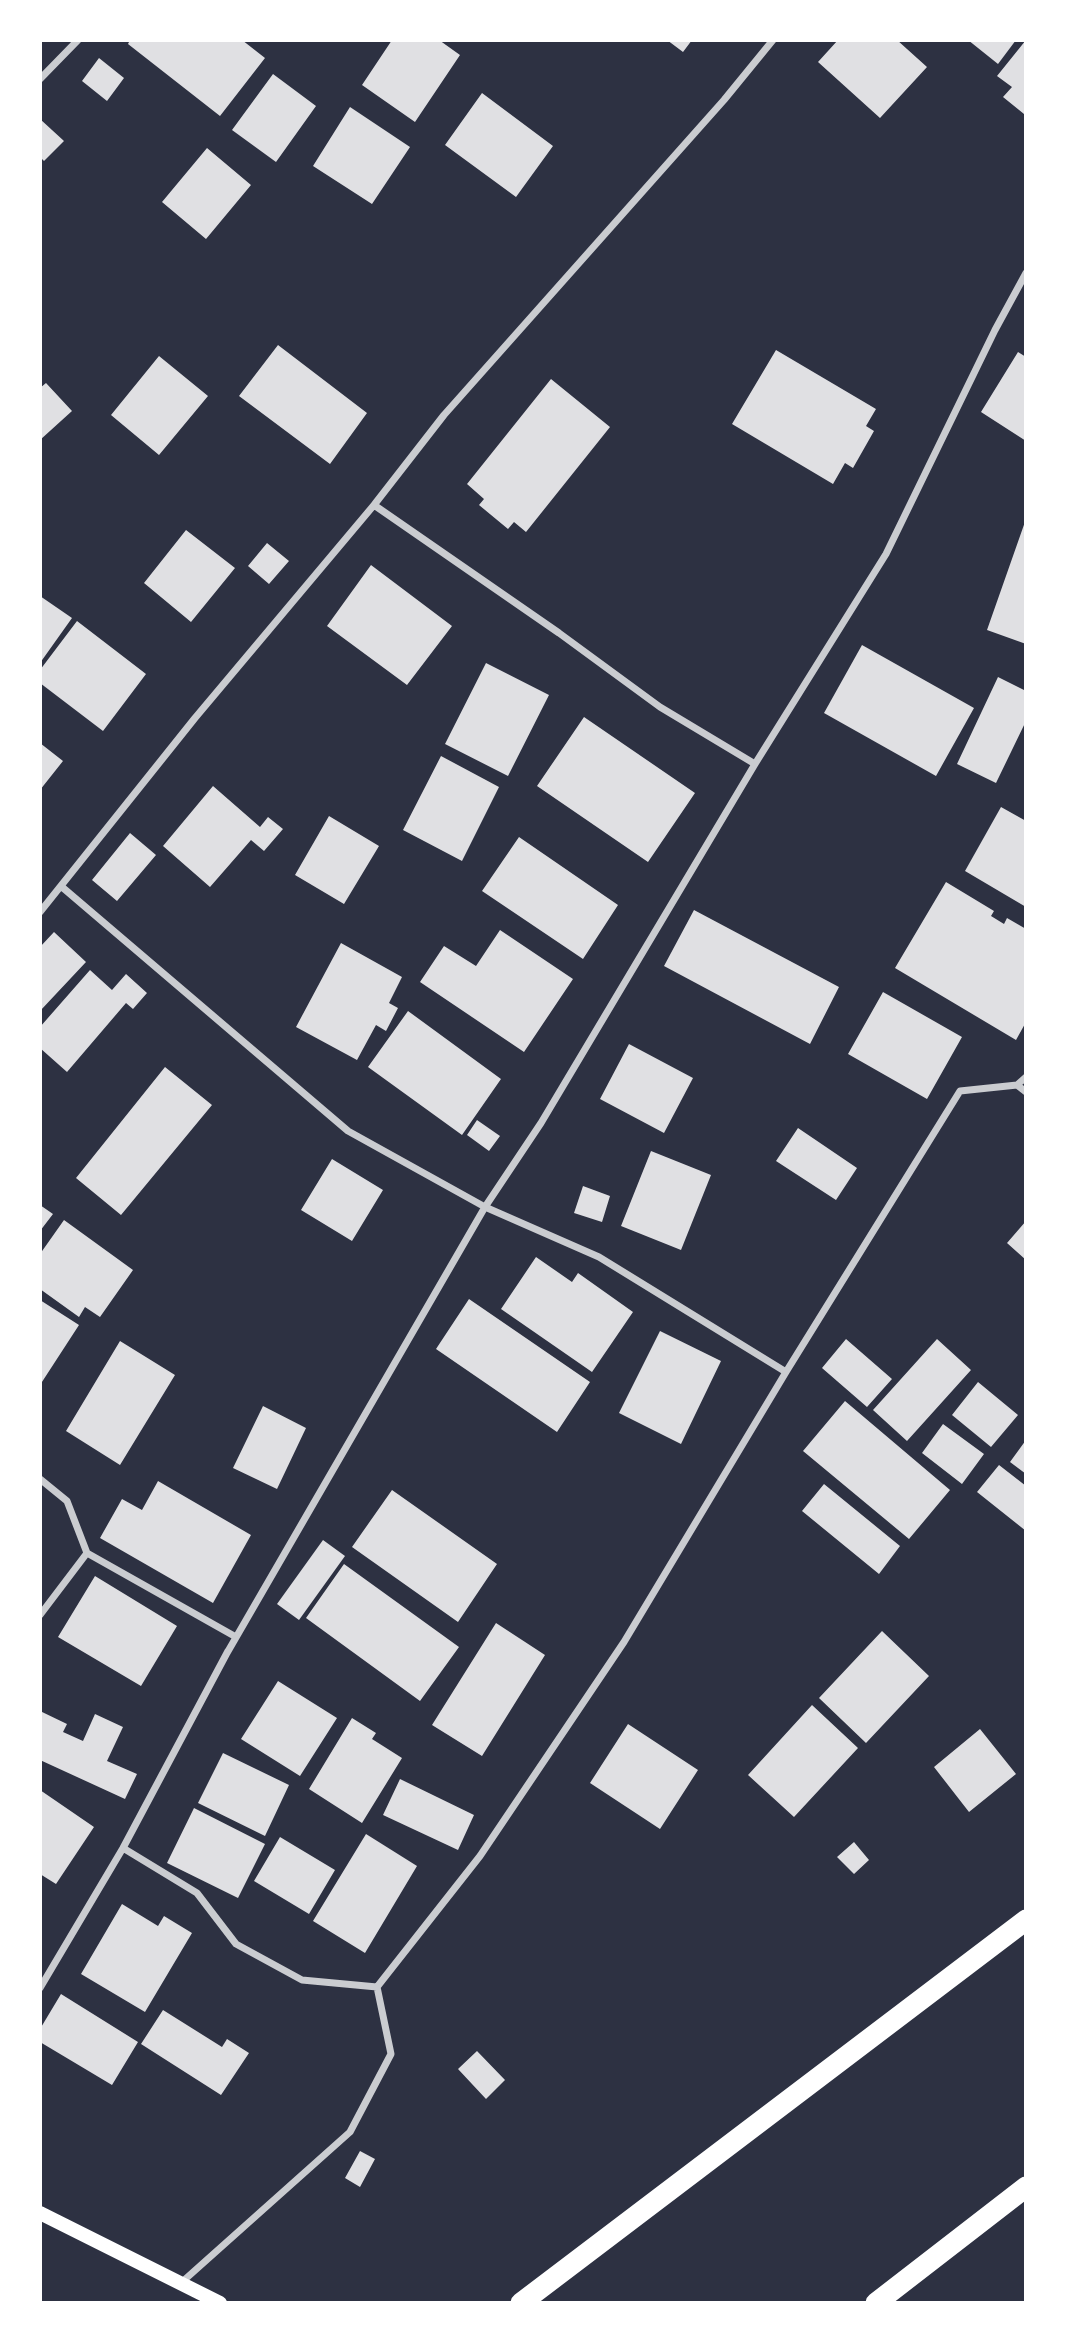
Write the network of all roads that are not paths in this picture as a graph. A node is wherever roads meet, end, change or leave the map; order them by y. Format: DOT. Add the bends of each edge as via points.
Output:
graph roads {
  1 [pos="78,40"];
  2 [pos="774,40"];
  3 [pos="40,79"];
  4 [pos="1026,273"];
  5 [pos="373,505"];
  6 [pos="755,764"];
  7 [pos="62,887"];
  8 [pos="40,912"];
  9 [pos="1026,1077"];
  10 [pos="1017,1085"];
  11 [pos="1026,1092"];
  12 [pos="485,1207"];
  13 [pos="786,1372"];
  14 [pos="40,1479"];
  15 [pos="87,1553"];
  16 [pos="40,1615"];
  17 [pos="227,1653"];
  18 [pos="122,1848"];
  19 [pos="1026,1920"];
  20 [pos="40,1987"];
  21 [pos="377,1987"];
  22 [pos="1026,2187"];
  23 [pos="40,2213"];
  24 [pos="182,2282"];
  25 [pos="220,2303"];
  26 [pos="521,2303"];
  27 [pos="876,2303"];
  1 -- 3 [label="street"];
  2 -- 5 [label="street" via="444,415"];
  4 -- 6 [label="street" via="886,554"];
  5 -- 6 [label="street" via="660,707"];
  5 -- 7 [label="street" via="195,718"];
  6 -- 12 [label="street" via="541,1123"];
  7 -- 8 [label="street"];
  7 -- 12 [label="street" via="348,1130"];
  9 -- 10 [label="street"];
  10 -- 11 [label="street"];
  10 -- 13 [label="street" via="960,1091"];
  12 -- 13 [label="street" via="599,1256"];
  12 -- 17 [label="street"];
  13 -- 21 [label="street" via="624,1642 480,1856"];
  14 -- 15 [label="street" via="67,1501"];
  15 -- 16 [label="street"];
  15 -- 17 [label="street" via="236,1637"];
  17 -- 18 [label="street"];
  18 -- 20 [label="street"];
  18 -- 21 [label="street" via="197,1893 236,1944 302,1980"];
  19 -- 26 [label="highway"];
  21 -- 24 [label="street" via="391,2054 350,2132"];
  22 -- 27 [label="highway"];
  23 -- 24 [label="main road"];
  24 -- 25 [label="main road"];
}
